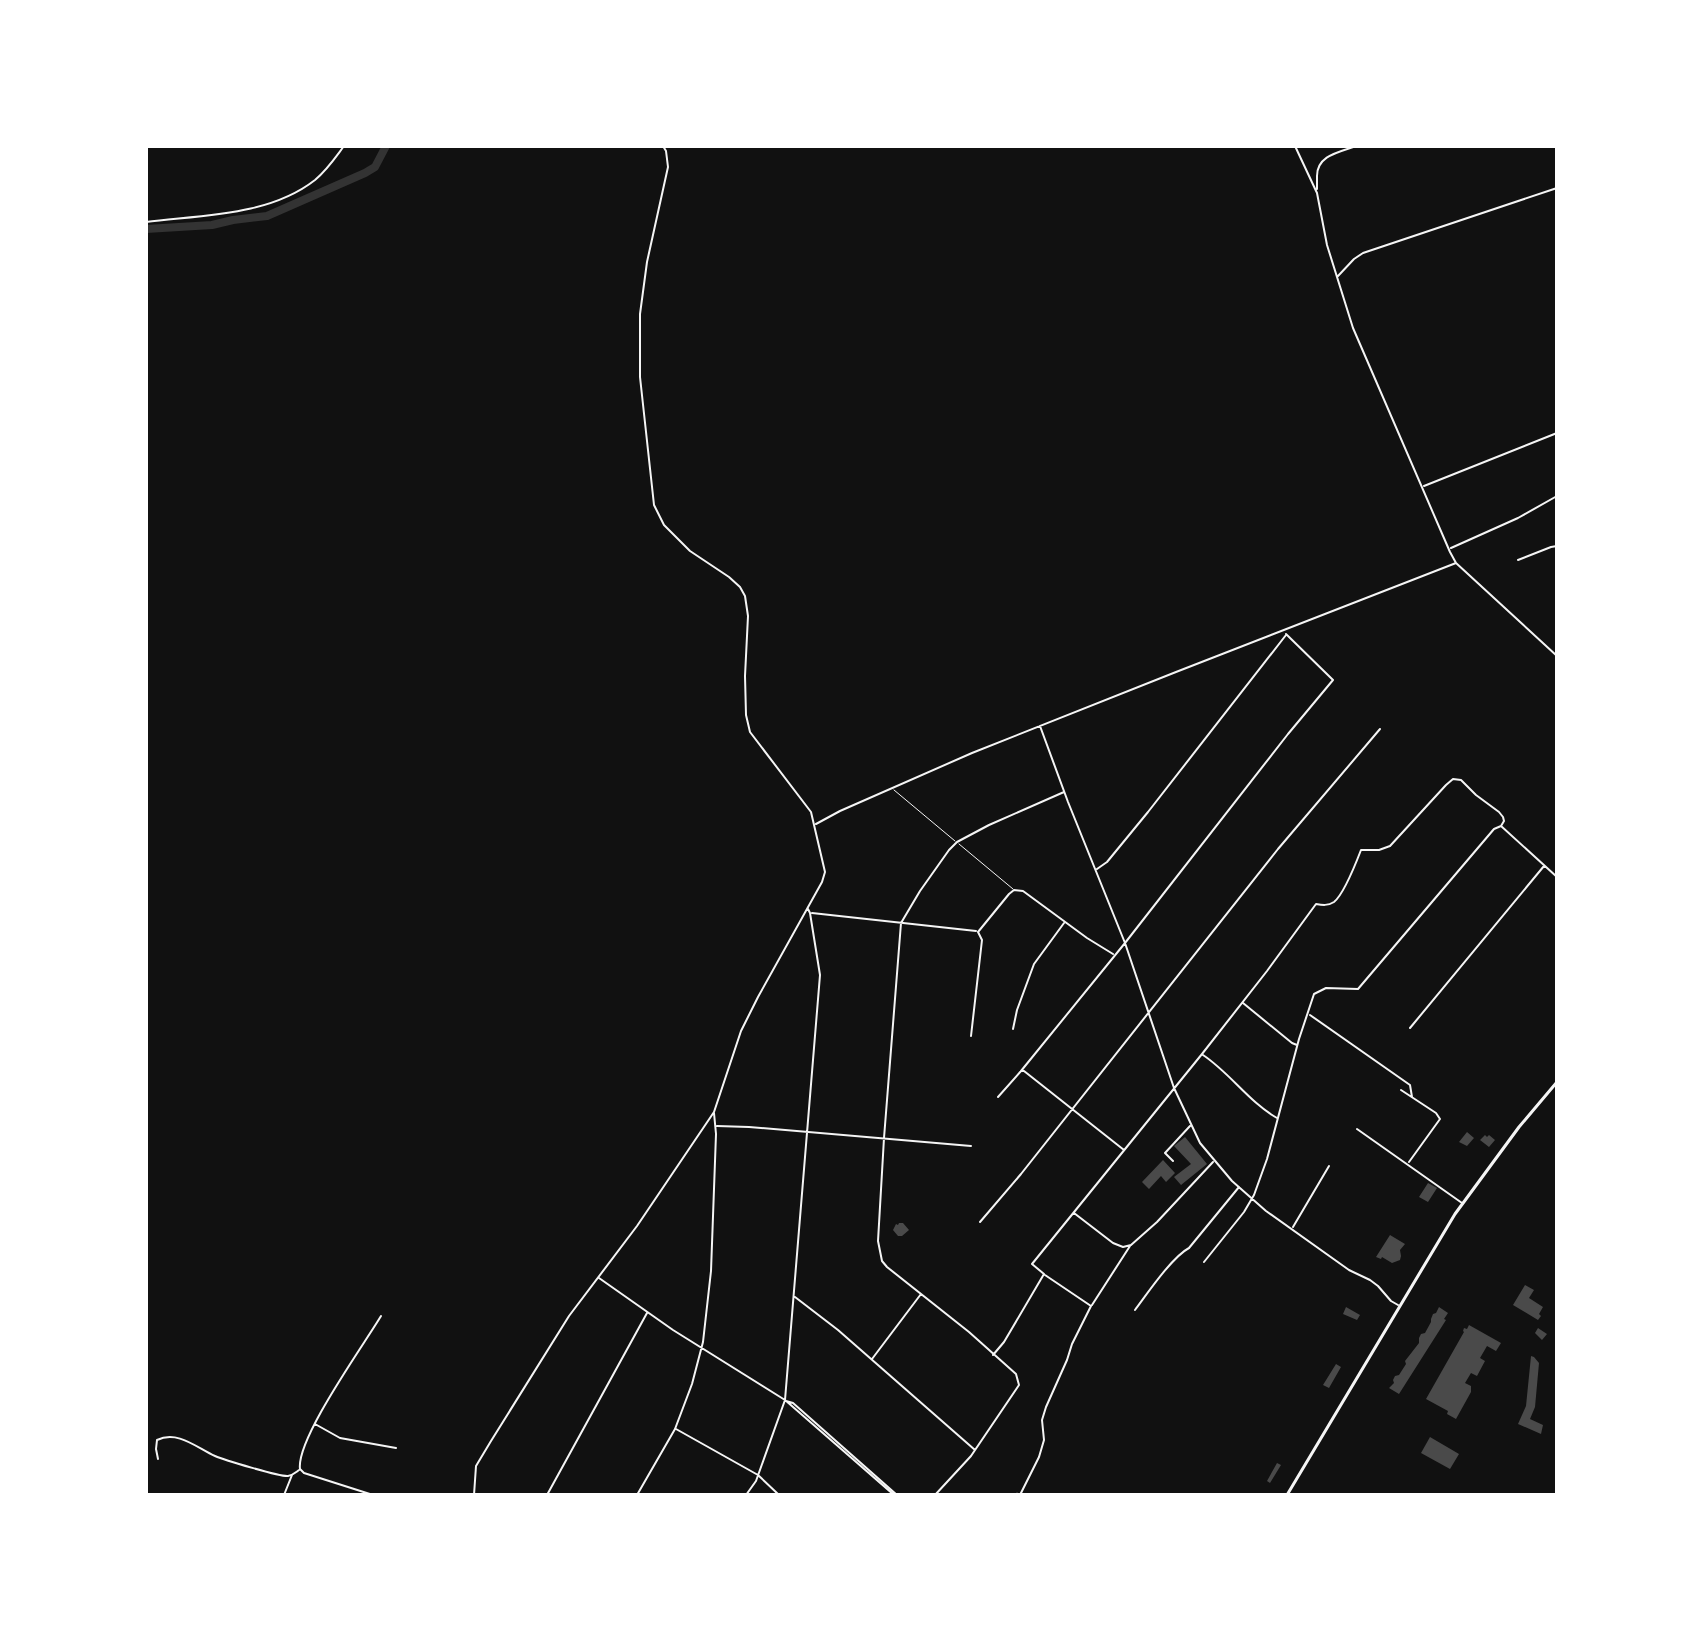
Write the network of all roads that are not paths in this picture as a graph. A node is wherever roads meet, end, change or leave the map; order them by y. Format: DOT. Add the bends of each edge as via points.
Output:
graph roads {
  1 [pos="344,146"];
  2 [pos="663,146"];
  3 [pos="1295,146"];
  4 [pos="1356,146"];
  5 [pos="1557,188"];
  6 [pos="1317,193"];
  7 [pos="146,222"];
  8 [pos="1337,278"];
  9 [pos="1557,433"];
  10 [pos="1423,486"];
  11 [pos="1557,496"];
  12 [pos="1557,546"];
  13 [pos="1449,549"];
  14 [pos="1518,560"];
  15 [pos="1456,563"];
  16 [pos="1286,632"];
  17 [pos="1557,656"];
  18 [pos="1040,726"];
  19 [pos="1380,729"];
  20 [pos="892,788"];
  21 [pos="1064,792"];
  22 [pos="815,825"];
  23 [pos="1501,826"];
  24 [pos="957,842"];
  25 [pos="1544,866"];
  26 [pos="1097,870"];
  27 [pos="1557,877"];
  28 [pos="1014,890"];
  29 [pos="807,908"];
  30 [pos="810,913"];
  31 [pos="1065,922"];
  32 [pos="901,923"];
  33 [pos="978,932"];
  34 [pos="1125,943"];
  35 [pos="1114,955"];
  36 [pos="1242,1003"];
  37 [pos="1149,1014"];
  38 [pos="1309,1015"];
  39 [pos="1410,1028"];
  40 [pos="1013,1029"];
  41 [pos="971,1036"];
  42 [pos="1297,1045"];
  43 [pos="1202,1054"];
  44 [pos="1021,1071"];
  45 [pos="1557,1082"];
  46 [pos="1174,1088"];
  47 [pos="1401,1090"];
  48 [pos="998,1097"];
  49 [pos="1412,1097"];
  50 [pos="1073,1108"];
  51 [pos="714,1112"];
  52 [pos="1279,1118"];
  53 [pos="1191,1125"];
  54 [pos="716,1126"];
  55 [pos="1357,1129"];
  56 [pos="806,1133"];
  57 [pos="884,1138"];
  58 [pos="971,1146"];
  59 [pos="1124,1150"];
  60 [pos="1173,1161"];
  61 [pos="1214,1161"];
  62 [pos="1408,1164"];
  63 [pos="1329,1166"];
  64 [pos="1239,1187"];
  65 [pos="1252,1198"];
  66 [pos="1462,1203"];
  67 [pos="1072,1212"];
  68 [pos="980,1222"];
  69 [pos="1292,1229"];
  70 [pos="1131,1245"];
  71 [pos="1204,1262"];
  72 [pos="1044,1274"];
  73 [pos="598,1278"];
  74 [pos="922,1293"];
  75 [pos="794,1296"];
  76 [pos="1091,1306"];
  77 [pos="1399,1306"];
  78 [pos="1135,1310"];
  79 [pos="648,1312"];
  80 [pos="381,1316"];
  81 [pos="702,1348"];
  82 [pos="993,1355"];
  83 [pos="871,1360"];
  84 [pos="785,1400"];
  85 [pos="313,1424"];
  86 [pos="675,1429"];
  87 [pos="396,1448"];
  88 [pos="975,1450"];
  89 [pos="158,1459"];
  90 [pos="300,1469"];
  91 [pos="292,1475"];
  92 [pos="758,1475"];
  93 [pos="284,1495"];
  94 [pos="373,1495"];
  95 [pos="474,1495"];
  96 [pos="547,1495"];
  97 [pos="637,1495"];
  98 [pos="746,1495"];
  99 [pos="779,1495"];
  100 [pos="896,1495"];
  101 [pos="935,1495"];
  102 [pos="1020,1495"];
  103 [pos="1287,1495"];
  1 -- 7 [label="street" via="317,179 270,203"];
  2 -- 22 [label="street" via="668,167 647,262 640,328 654,505 664,525 745,596 750,732 811,812"];
  3 -- 6 [label="street"];
  4 -- 6 [label="street" via="1322,161"];
  5 -- 8 [label="street" via="1363,253"];
  6 -- 8 [label="street"];
  8 -- 10 [label="street" via="1353,328"];
  9 -- 10 [label="street"];
  10 -- 13 [label="street"];
  11 -- 13 [label="street"];
  12 -- 14 [label="street"];
  13 -- 15 [label="street"];
  15 -- 16 [label="street"];
  15 -- 17 [label="street"];
  16 -- 18 [label="street"];
  16 -- 26 [label="street"];
  16 -- 34 [label="street" via="1333,680"];
  18 -- 20 [label="street"];
  18 -- 21 [label="street"];
  19 -- 37 [label="street"];
  20 -- 22 [label="street"];
  20 -- 24 [label="lane"];
  21 -- 24 [label="street"];
  21 -- 26 [label="street"];
  22 -- 29 [label="street" via="825,872"];
  23 -- 25 [label="street"];
  23 -- 36 [label="street" via="1503,817 1461,780 1453,779 1390,846 1361,850 1335,901 1316,904"];
  23 -- 38 [label="street" via="1358,989 1321,990 1311,1000"];
  24 -- 28 [label="lane"];
  24 -- 32 [label="street"];
  25 -- 27 [label="street"];
  25 -- 39 [label="street"];
  26 -- 34 [label="street"];
  28 -- 31 [label="street"];
  28 -- 33 [label="street"];
  29 -- 30 [label="street"];
  29 -- 51 [label="street" via="741,1031"];
  30 -- 32 [label="street"];
  30 -- 56 [label="street" via="820,975"];
  31 -- 35 [label="street"];
  31 -- 40 [label="street" via="1034,964"];
  32 -- 33 [label="street"];
  32 -- 57 [label="street"];
  33 -- 41 [label="street" via="982,940"];
  34 -- 35 [label="street"];
  34 -- 37 [label="street"];
  35 -- 44 [label="street"];
  36 -- 42 [label="street"];
  36 -- 43 [label="street"];
  37 -- 46 [label="street"];
  37 -- 50 [label="street"];
  38 -- 42 [label="street"];
  38 -- 49 [label="street" via="1410,1085"];
  42 -- 52 [label="street"];
  43 -- 46 [label="street"];
  43 -- 52 [label="street"];
  44 -- 48 [label="street"];
  44 -- 50 [label="street"];
  45 -- 66 [label="highway"];
  46 -- 53 [label="street"];
  46 -- 59 [label="street"];
  47 -- 49 [label="street"];
  49 -- 62 [label="street" via="1440,1119"];
  50 -- 59 [label="street"];
  50 -- 68 [label="street"];
  51 -- 54 [label="street"];
  51 -- 73 [label="street"];
  52 -- 65 [label="street"];
  53 -- 60 [label="street" via="1165,1153"];
  53 -- 61 [label="street"];
  54 -- 56 [label="street"];
  54 -- 81 [label="street" via="711,1271"];
  55 -- 62 [label="street"];
  56 -- 57 [label="street"];
  56 -- 75 [label="street"];
  57 -- 58 [label="street"];
  57 -- 74 [label="street" via="879,1253 887,1267"];
  59 -- 67 [label="street"];
  61 -- 64 [label="street"];
  61 -- 70 [label="street"];
  62 -- 66 [label="street"];
  63 -- 69 [label="street"];
  64 -- 65 [label="street"];
  64 -- 78 [label="street"];
  65 -- 69 [label="street"];
  65 -- 71 [label="street"];
  66 -- 77 [label="highway"];
  67 -- 70 [label="street" via="1113,1243"];
  67 -- 72 [label="street" via="1032,1264"];
  69 -- 77 [label="street" via="1370,1280"];
  70 -- 76 [label="street"];
  72 -- 76 [label="street"];
  72 -- 82 [label="street"];
  73 -- 79 [label="street"];
  73 -- 95 [label="street" via="476,1466"];
  74 -- 82 [label="street"];
  74 -- 83 [label="street"];
  75 -- 83 [label="street"];
  75 -- 84 [label="street"];
  76 -- 102 [label="street" via="1046,1407 1039,1457"];
  77 -- 103 [label="highway"];
  79 -- 81 [label="street"];
  79 -- 96 [label="street"];
  80 -- 85 [label="street"];
  81 -- 84 [label="street"];
  81 -- 86 [label="street"];
  82 -- 88 [label="street" via="1016,1374 1019,1385"];
  83 -- 88 [label="street"];
  84 -- 92 [label="street"];
  84 -- 100 [label="street"];
  85 -- 87 [label="street" via="344,1440"];
  85 -- 90 [label="street"];
  86 -- 92 [label="street"];
  86 -- 97 [label="street"];
  88 -- 101 [label="street"];
  89 -- 91 [label="street" via="157,1440 177,1439 219,1458"];
  90 -- 91 [label="street"];
  90 -- 94 [label="street"];
  91 -- 93 [label="street"];
  92 -- 98 [label="street"];
  92 -- 99 [label="street"];
}
